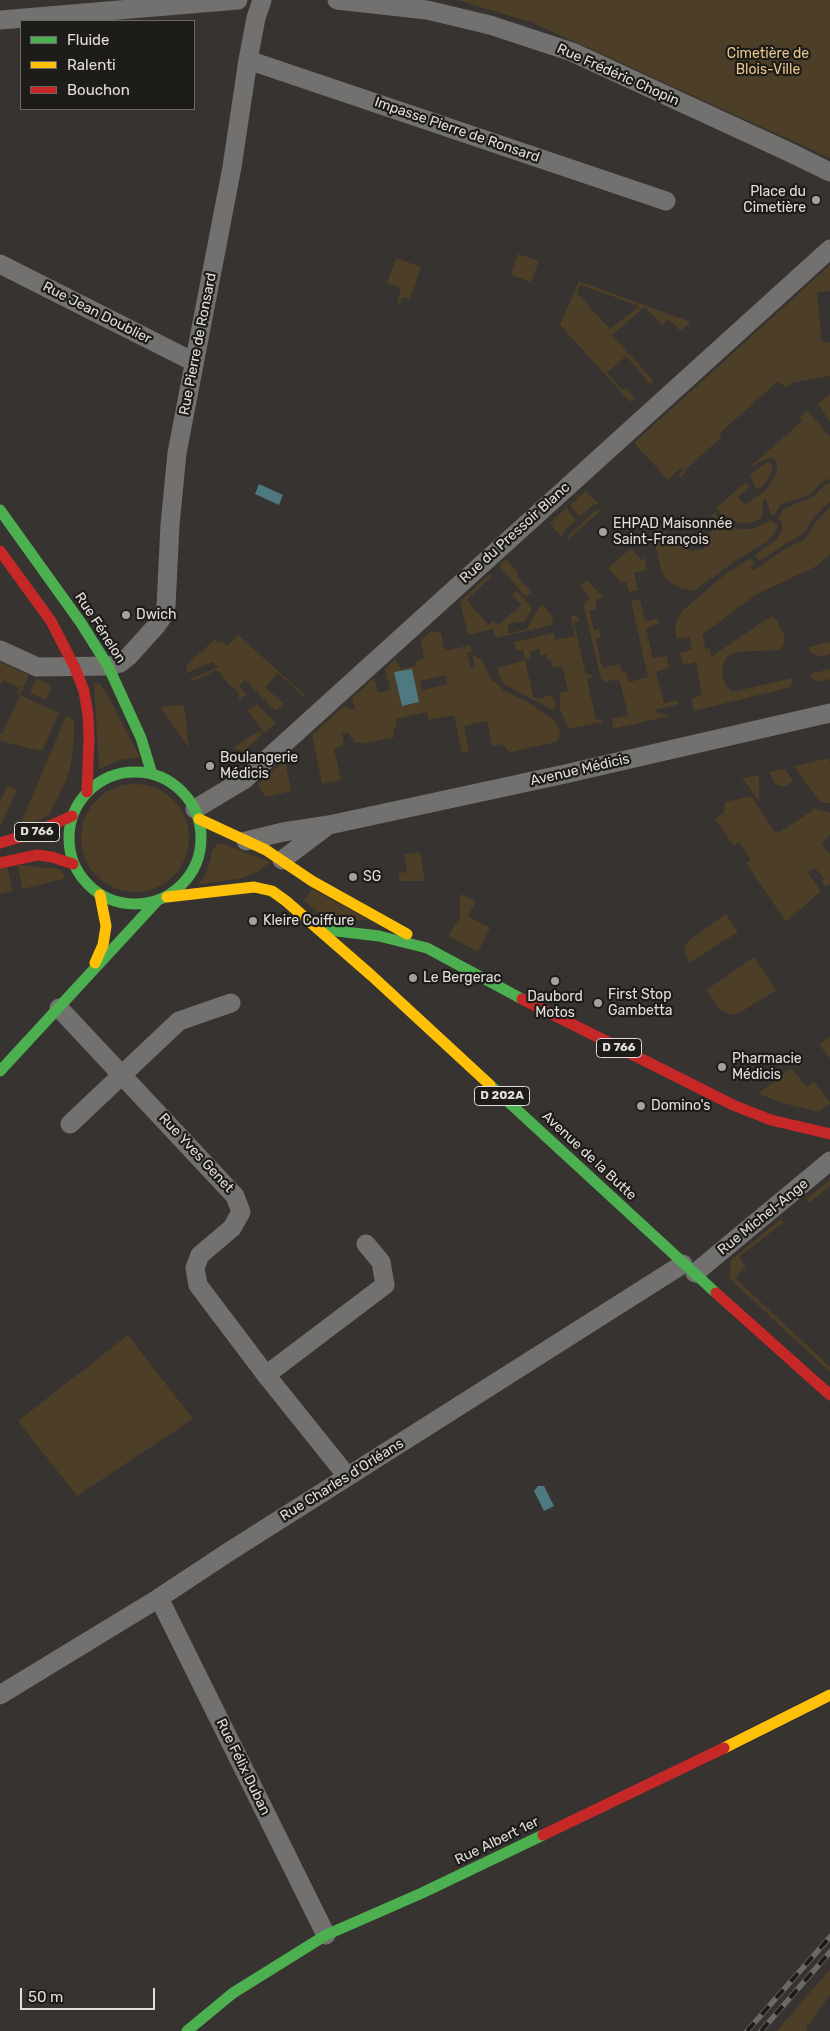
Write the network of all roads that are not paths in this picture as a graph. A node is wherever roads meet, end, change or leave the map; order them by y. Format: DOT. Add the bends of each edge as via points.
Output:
graph roads {
  1 [pos="238,0"];
  2 [pos="262,0"];
  3 [pos="337,0"];
  4 [pos="0,20"];
  5 [pos="248,60"];
  6 [pos="830,172"];
  7 [pos="666,201"];
  8 [pos="830,249"];
  9 [pos="0,264"];
  10 [pos="194,362"];
  11 [pos="0,510"];
  12 [pos="0,551"];
  13 [pos="0,650"];
  14 [pos="108,666"];
  15 [pos="75,668"];
  16 [pos="830,713"];
  17 [pos="152,774"];
  18 [pos="87,792"];
  19 [pos="197,814"];
  20 [pos="72,816"];
  21 [pos="329,825"];
  22 [pos="246,841"];
  23 [pos="0,843"];
  24 [pos="282,860"];
  25 [pos="0,863"];
  26 [pos="73,864"];
  27 [pos="100,895"];
  28 [pos="162,899"];
  29 [pos="320,929"];
  30 [pos="427,948"];
  31 [pos="91,973"];
  32 [pos="231,1003"];
  33 [pos="59,1008"];
  34 [pos="0,1071"];
  35 [pos="122,1074"];
  36 [pos="70,1124"];
  37 [pos="830,1134"];
  38 [pos="830,1162"];
  39 [pos="366,1244"];
  40 [pos="689,1268"];
  41 [pos="266,1375"];
  42 [pos="830,1396"];
  43 [pos="347,1476"];
  44 [pos="159,1598"];
  45 [pos="0,1695"];
  46 [pos="830,1695"];
  47 [pos="326,1935"];
  48 [pos="187,2031"];
  1 -- 4 [label="street"];
  2 -- 5 [label="street, Rue Pierre de Ronsard"];
  3 -- 6 [label="street, Rue Frédéric Chopin" via="428,10 490,25 572,52"];
  5 -- 7 [label="street, Impasse Pierre de Ronsard"];
  5 -- 10 [label="street, Rue Pierre de Ronsard"];
  8 -- 19 [label="street, Rue du Pressoir Blanc" via="245,779"];
  9 -- 10 [label="street, Rue Jean Doublier"];
  10 -- 14 [label="street, Rue Pierre de Ronsard" via="177,453 166,606 156,626 129,656"];
  11 -- 14 [label="main road, Rue Fénelon"];
  12 -- 15 [label="main road" via="51,620"];
  13 -- 15 [label="street" via="37,667"];
  14 -- 15 [label="street"];
  14 -- 17 [label="main road, Rue Fénelon" via="141,738"];
  15 -- 18 [label="main road" via="88,714"];
  16 -- 21 [label="street, Avenue Médicis"];
  17 -- 18 [label="main road" via="128,772 113,776"];
  17 -- 19 [label="main road" via="178,787"];
  18 -- 20 [label="main road"];
  19 -- 22 [label="main road, D 766"];
  19 -- 28 [label="main road" via="202,841 197,863 185,883"];
  20 -- 23 [label="main road, D 766" via="34,833"];
  20 -- 26 [label="main road" via="68,832"];
  21 -- 22 [label="street, Avenue Médicis"];
  21 -- 24 [label="street, Avenue Médicis"];
  22 -- 24 [label="main road, D 766"];
  24 -- 30 [label="main road, D 766"];
  25 -- 26 [label="main road, D 766" via="37,855"];
  26 -- 27 [label="main road"];
  27 -- 28 [label="main road" via="118,903 138,905"];
  27 -- 31 [label="main road" via="106,926 104,945"];
  28 -- 29 [label="main road, Avenue de la Butte / D 202A" via="254,887 272,891"];
  28 -- 31 [label="main road"];
  29 -- 30 [label="main road, D 766" via="379,936"];
  29 -- 40 [label="main road, Avenue de la Butte / D 202A"];
  30 -- 37 [label="main road, D 766" via="732,1104 771,1120"];
  31 -- 33 [label="main road"];
  32 -- 35 [label="street" via="179,1021"];
  33 -- 34 [label="main road"];
  33 -- 35 [label="street, Rue Yves Genet"];
  35 -- 36 [label="street"];
  35 -- 41 [label="street, Rue Yves Genet" via="235,1196 241,1212 232,1228 200,1255 195,1268 198,1285"];
  38 -- 40 [label="street, Rue Michel-Ange"];
  39 -- 41 [label="street" via="380,1262 385,1285"];
  40 -- 42 [label="main road, Avenue de la Butte / D 202A"];
  40 -- 43 [label="street, Rue Charles d'Orléans"];
  41 -- 43 [label="street, Rue Yves Genet"];
  43 -- 44 [label="street, Rue Charles d'Orléans"];
  44 -- 45 [label="street, Rue Charles d'Orléans"];
  44 -- 47 [label="street, Rue Félix Duban"];
  46 -- 47 [label="main road, Rue Albert 1er" via="422,1894"];
  47 -- 48 [label="main road, Rue Albert 1er" via="233,1994"];
}
